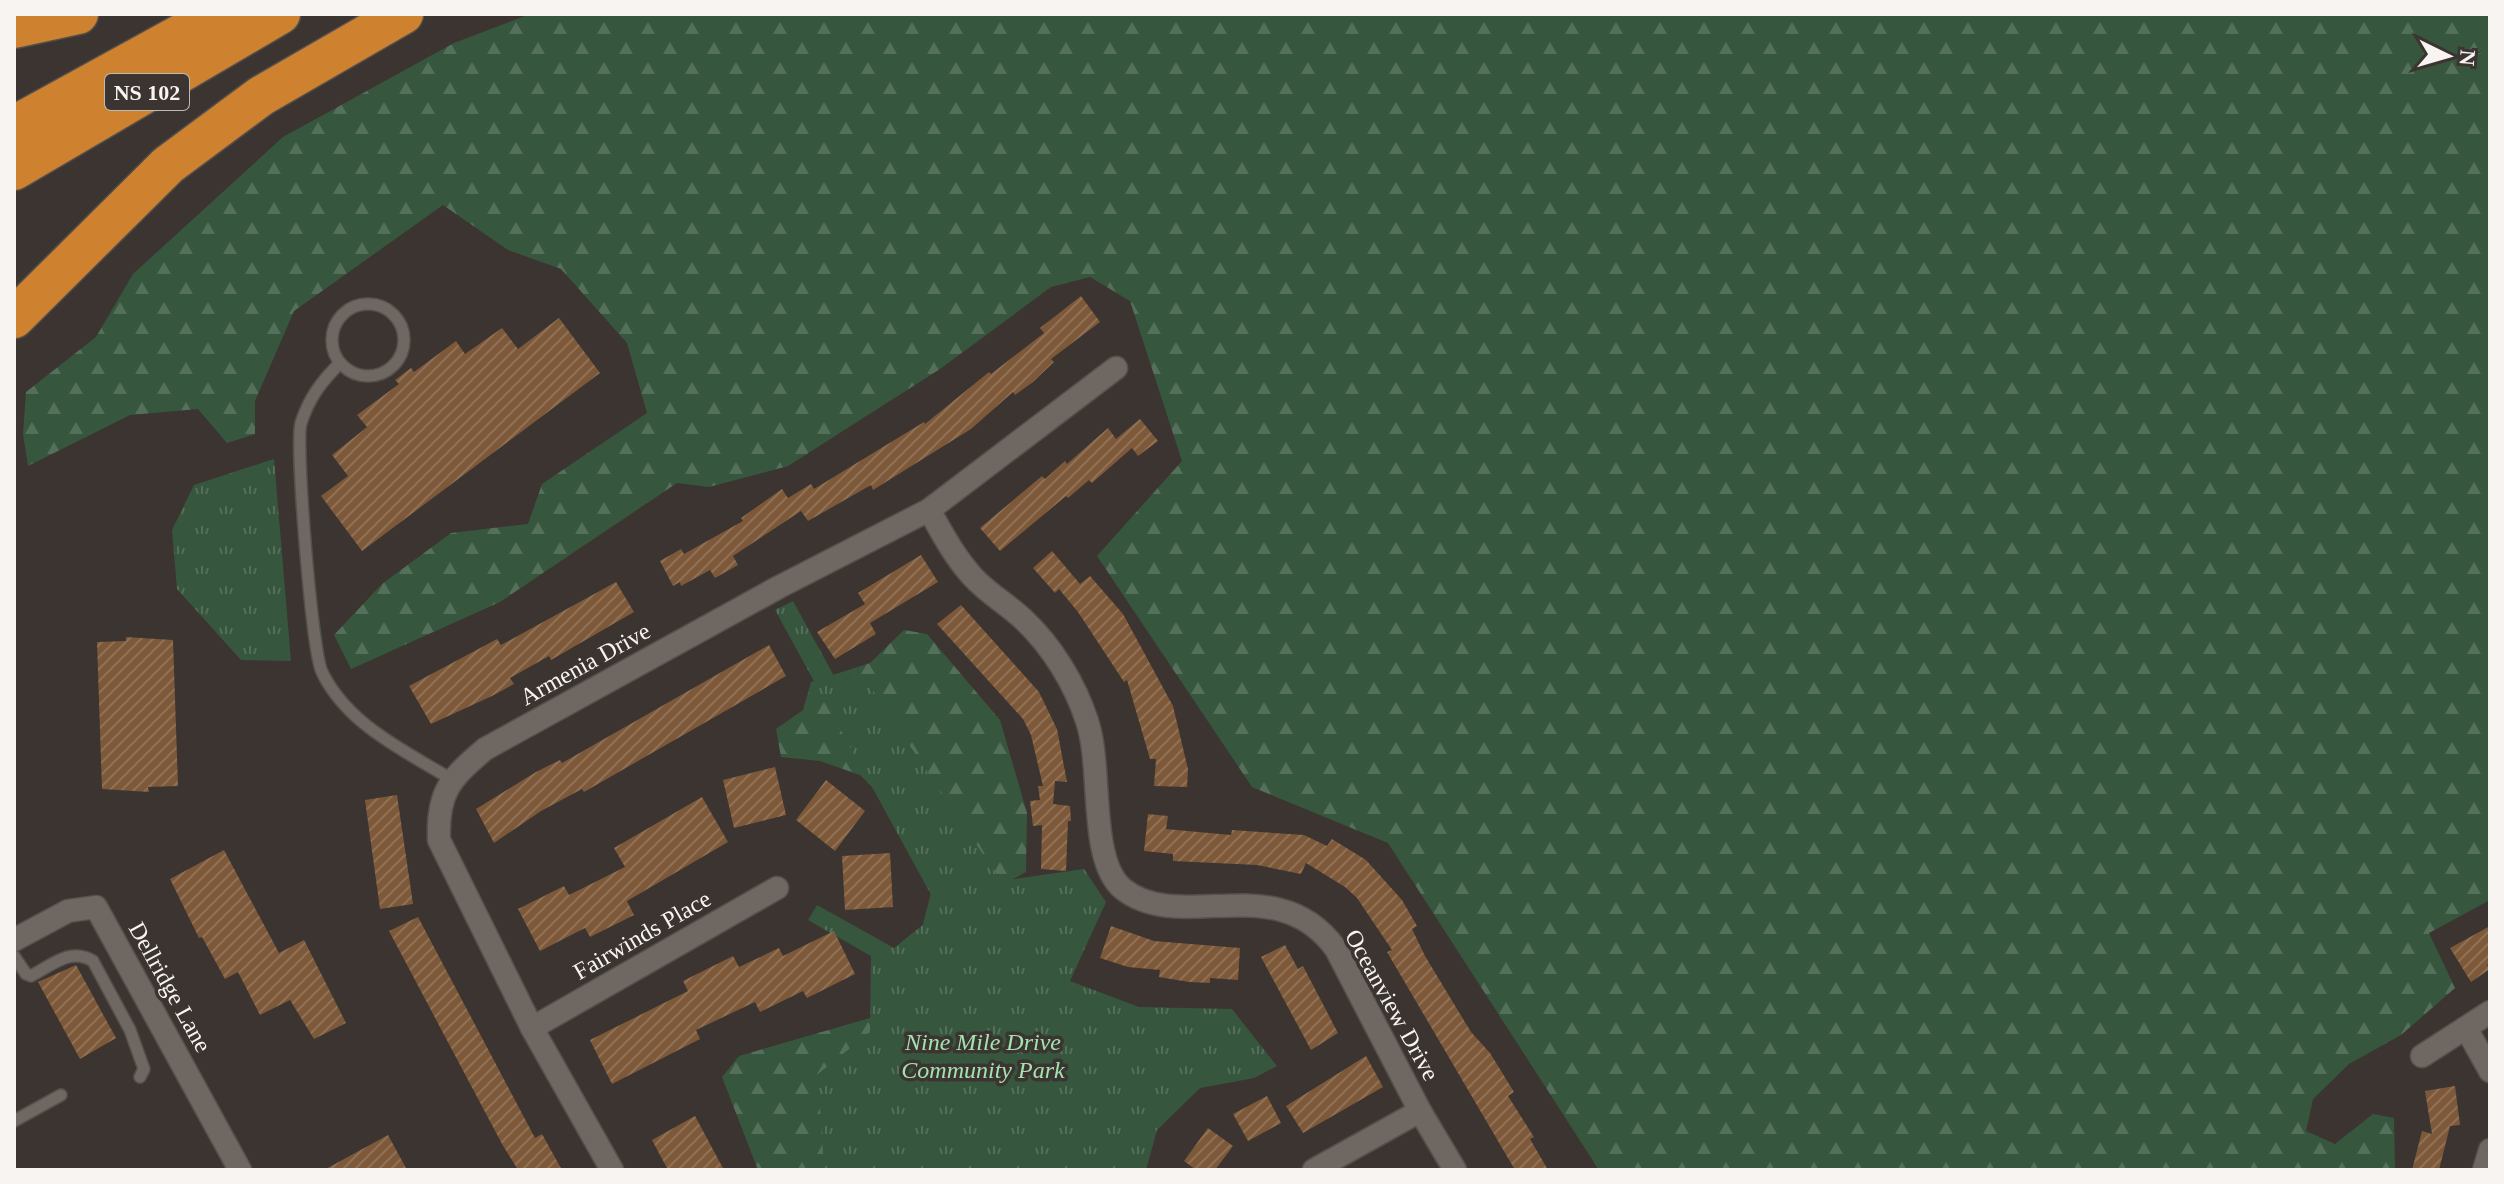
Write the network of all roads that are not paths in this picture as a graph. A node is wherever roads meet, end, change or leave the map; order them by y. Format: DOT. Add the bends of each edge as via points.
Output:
graph roads {
  1 [pos="78,14"];
  2 [pos="218,14"];
  3 [pos="280,14"];
  4 [pos="403,14"];
  5 [pos="14,28"];
  6 [pos="14,126"];
  7 [pos="14,170"];
  8 [pos="14,318"];
  9 [pos="340,363"];
  10 [pos="1116,368"];
  11 [pos="929,510"];
  12 [pos="451,779"];
  13 [pos="777,888"];
  14 [pos="14,940"];
  15 [pos="14,956"];
  16 [pos="2490,1012"];
  17 [pos="532,1028"];
  18 [pos="2466,1028"];
  19 [pos="2422,1056"];
  20 [pos="2490,1071"];
  21 [pos="140,1077"];
  22 [pos="61,1095"];
  23 [pos="1420,1111"];
  24 [pos="14,1121"];
  25 [pos="2490,1150"];
  26 [pos="240,1170"];
  27 [pos="612,1170"];
  28 [pos="1314,1170"];
  29 [pos="1455,1170"];
  30 [pos="2484,1170"];
  1 -- 5 [label="highway"];
  2 -- 6 [label="highway, NS 102"];
  3 -- 7 [label="highway, NS 102"];
  4 -- 8 [label="highway" via="261,96 168,165"];
  9 -- 9 [label="lane" via="358,376 390,370 405,341 398,319 380,305 357,305 347,311 338,319 332,341"];
  9 -- 12 [label="lane" via="315,388 299,427 311,619 321,671 362,725"];
  10 -- 11 [label="street, Armenia Drive"];
  11 -- 12 [label="street, Armenia Drive" via="485,749"];
  11 -- 23 [label="street, Oceanview Drive" via="962,564 1033,630 1073,686 1095,751 1101,850 1114,881 1142,900 1272,908 1318,928 1336,949"];
  12 -- 17 [label="street, Armenia Drive" via="437,811 439,840"];
  13 -- 17 [label="street, Fairwinds Place"];
  14 -- 26 [label="street, Dellridge Lane" via="68,911 96,907"];
  15 -- 21 [label="lane" via="31,976 71,954 93,961 130,1030 144,1069"];
  16 -- 18 [label="street"];
  17 -- 27 [label="street, Armenia Drive"];
  18 -- 19 [label="street"];
  18 -- 20 [label="street"];
  22 -- 24 [label="lane"];
  23 -- 28 [label="street"];
  23 -- 29 [label="street, Oceanview Drive"];
  25 -- 30 [label="street"];
}
